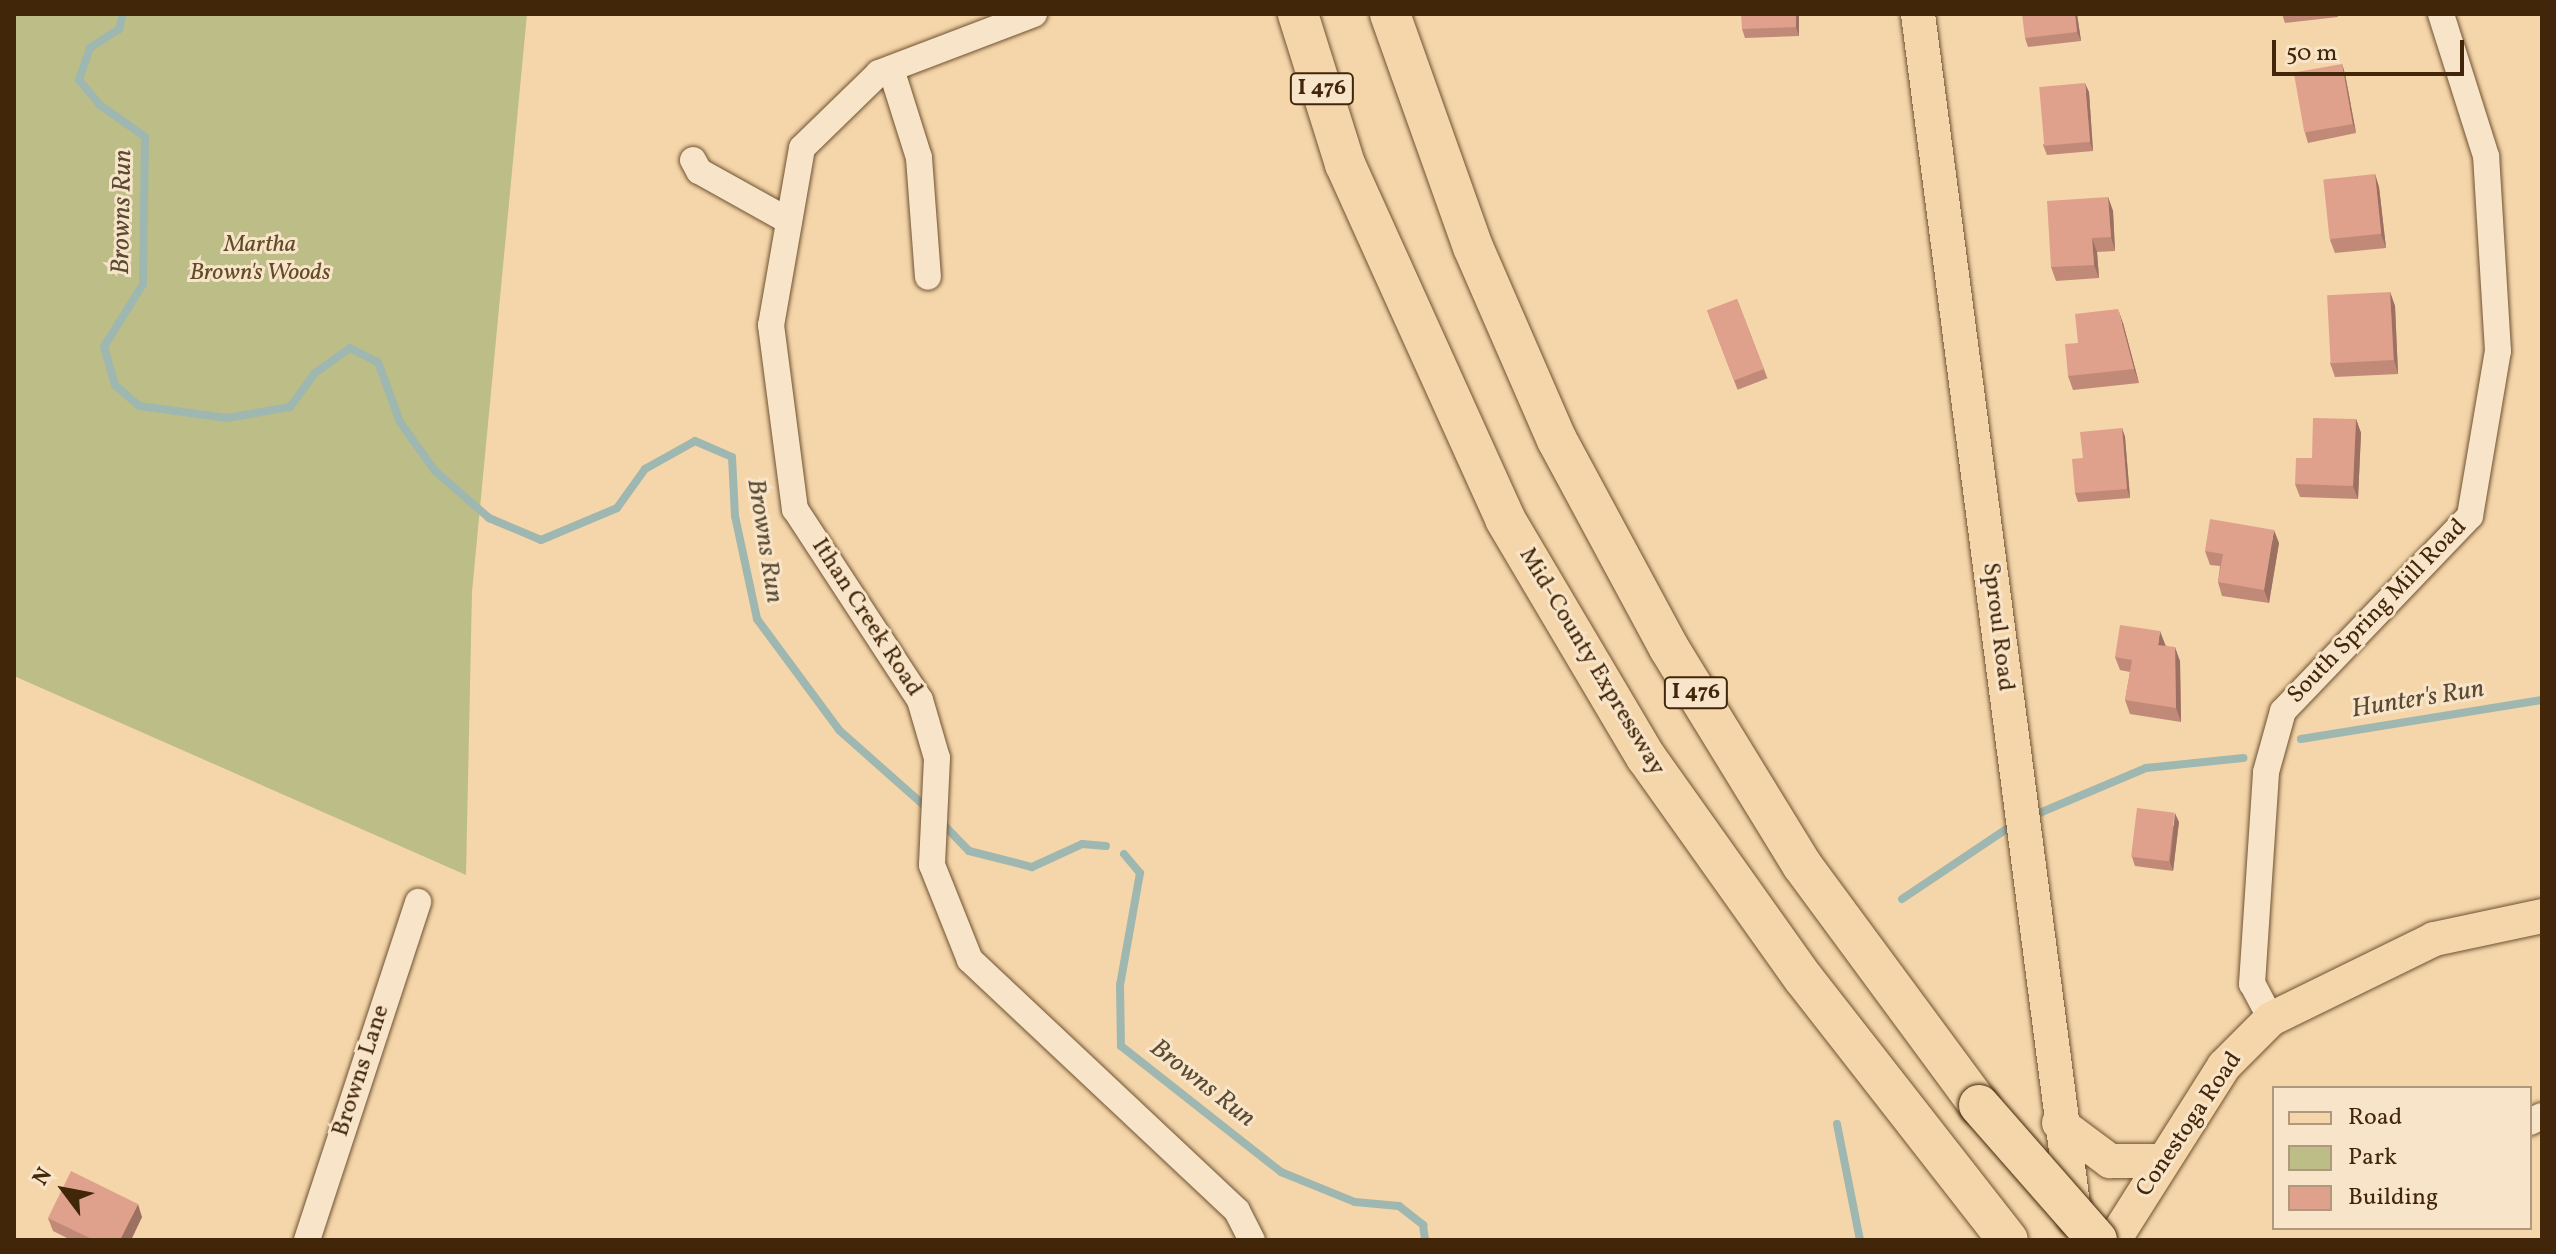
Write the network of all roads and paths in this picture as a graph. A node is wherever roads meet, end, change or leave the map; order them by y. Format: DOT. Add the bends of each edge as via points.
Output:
graph roads {
  1 [pos="1034,14"];
  2 [pos="1287,14"];
  3 [pos="1298,14"];
  4 [pos="1390,14"];
  5 [pos="1918,14"];
  6 [pos="2441,14"];
  7 [pos="891,69"];
  8 [pos="693,160"];
  9 [pos="1345,164"];
  10 [pos="789,221"];
  11 [pos="928,277"];
  12 [pos="418,902"];
  13 [pos="2542,916"];
  14 [pos="2271,1019"];
  15 [pos="2059,1123"];
  16 [pos="2161,1161"];
  17 [pos="1997,1229"];
  18 [pos="307,1240"];
  19 [pos="1252,1240"];
  20 [pos="2078,1240"];
  21 [pos="2097,1240"];
  22 [pos="2114,1240"];
  1 -- 7 [label="street, Ithan Creek Road"];
  2 -- 9 [label="highway"];
  3 -- 9 [label="highway, Mid-County Expressway / I 476"];
  4 -- 21 [label="highway, I 476, bridge" via="1473,247 1557,440 1669,648 1802,865 1979,1105"];
  5 -- 15 [label="main road, Sproul Road"];
  6 -- 14 [label="street, South Spring Mill Road" via="2487,171 2498,351 2473,501 2470,516 2283,711 2266,772 2254,910 2252,984"];
  7 -- 10 [label="street, Ithan Creek Road" via="802,148"];
  7 -- 11 [label="street" via="919,158"];
  8 -- 10 [label="street" via="699,171"];
  9 -- 17 [label="highway, Mid-County Expressway / I 476" via="1458,426 1646,757"];
  10 -- 19 [label="street, Ithan Creek Road" via="771,325 795,509 920,700 937,758 932,865 970,960 1237,1211"];
  12 -- 18 [label="street, Browns Lane"];
  13 -- 14 [label="main road, Conestoga Road" via="2434,939"];
  14 -- 16 [label="main road, Conestoga Road" via="2224,1066"];
  15 -- 16 [label="main road" via="2110,1161"];
  15 -- 20 [label="main road, Sproul Road"];
  16 -- 22 [label="main road, Conestoga Road"];
}
